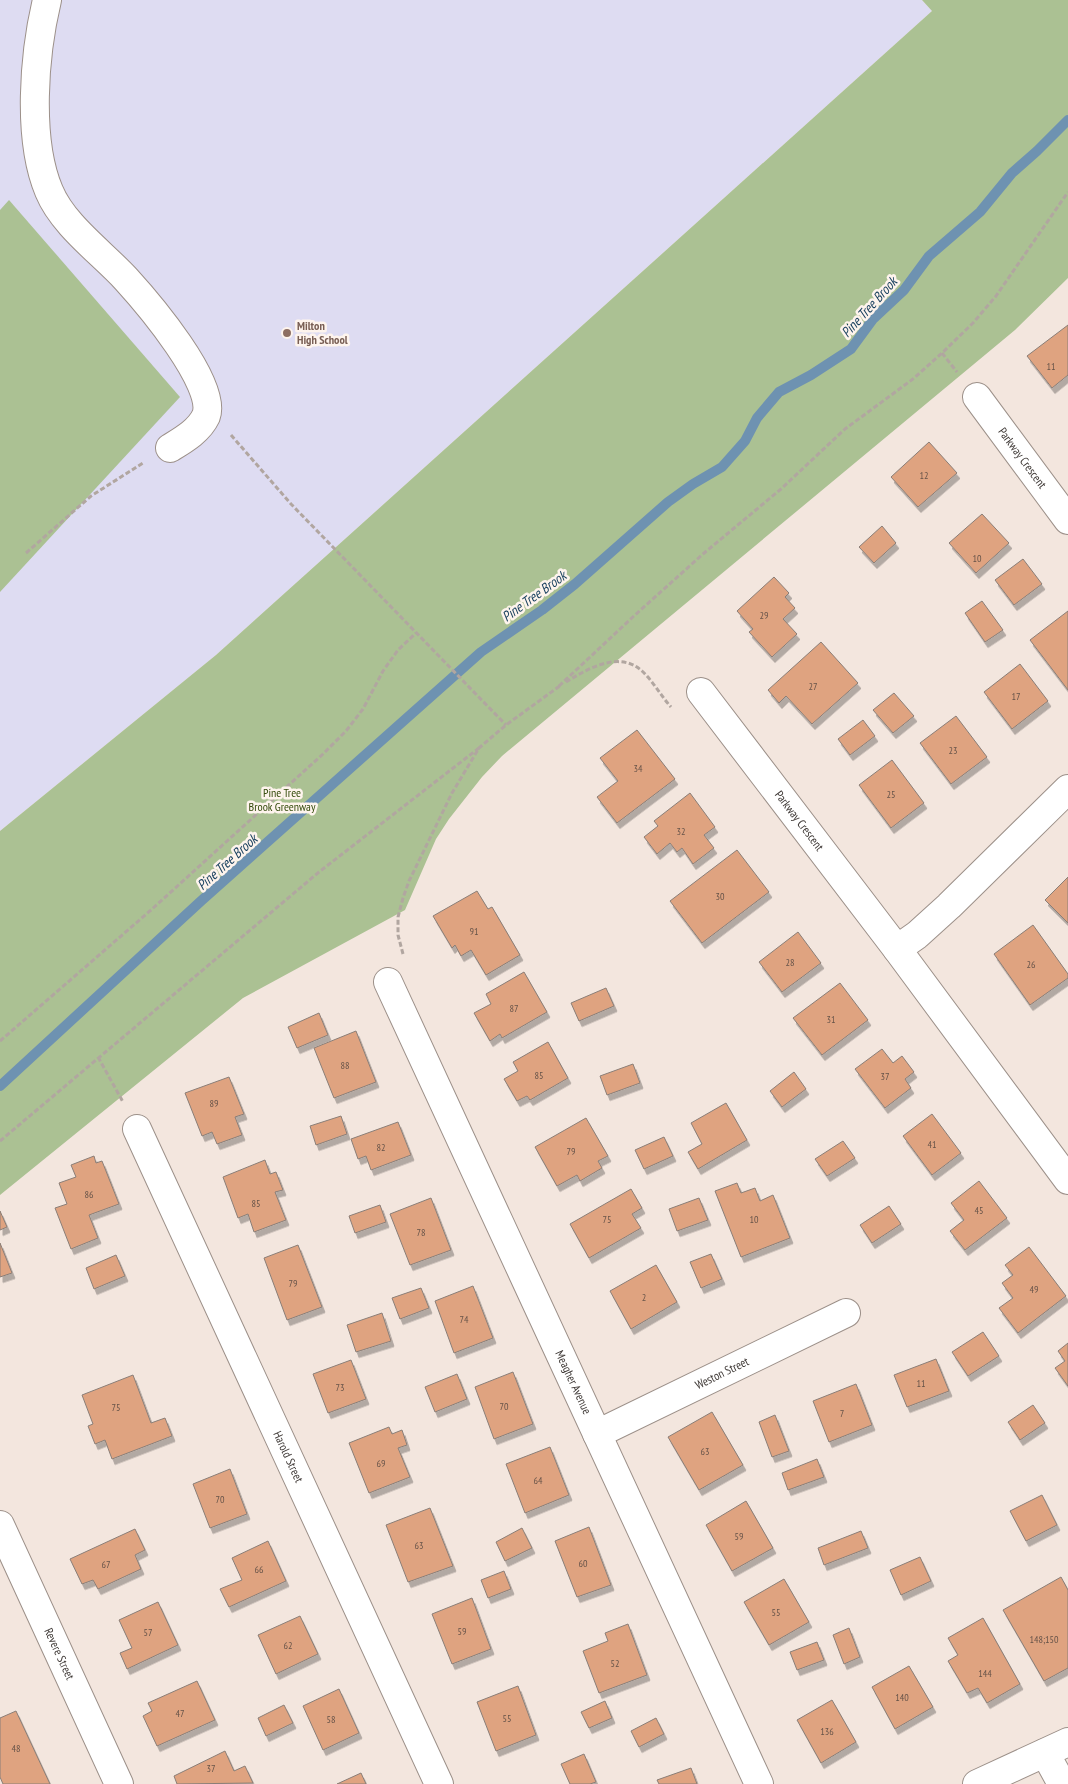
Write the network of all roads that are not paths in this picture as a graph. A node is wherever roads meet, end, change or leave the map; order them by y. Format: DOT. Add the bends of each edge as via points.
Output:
graph roads {
  1 [pos="47,0"];
  2 [pos="977,397"];
  3 [pos="170,448"];
  4 [pos="1068,520"];
  5 [pos="701,692"];
  6 [pos="1068,789"];
  7 [pos="897,949"];
  8 [pos="388,982"];
  9 [pos="137,1129"];
  10 [pos="1068,1180"];
  11 [pos="846,1313"];
  12 [pos="597,1434"];
  13 [pos="0,1525"];
  14 [pos="1057,1747"];
  15 [pos="119,1784"];
  16 [pos="439,1784"];
  17 [pos="759,1784"];
  18 [pos="977,1784"];
  19 [pos="1062,1784"];
  1 -- 3 [label="street" via="37,63 36,121 41,163 58,208 164,324 204,388 208,402 206,415 187,438"];
  2 -- 4 [label="street, Parkway Crescent"];
  5 -- 7 [label="street, Parkway Crescent"];
  6 -- 7 [label="street" via="917,936"];
  7 -- 10 [label="street, Parkway Crescent"];
  8 -- 12 [label="street, Meagher Avenue"];
  9 -- 16 [label="street, Harold Street"];
  11 -- 12 [label="street, Weston Street"];
  12 -- 17 [label="street, Meagher Avenue"];
  13 -- 15 [label="street, Revere Street"];
  14 -- 18 [label="street"];
  14 -- 19 [label="street"];
}
